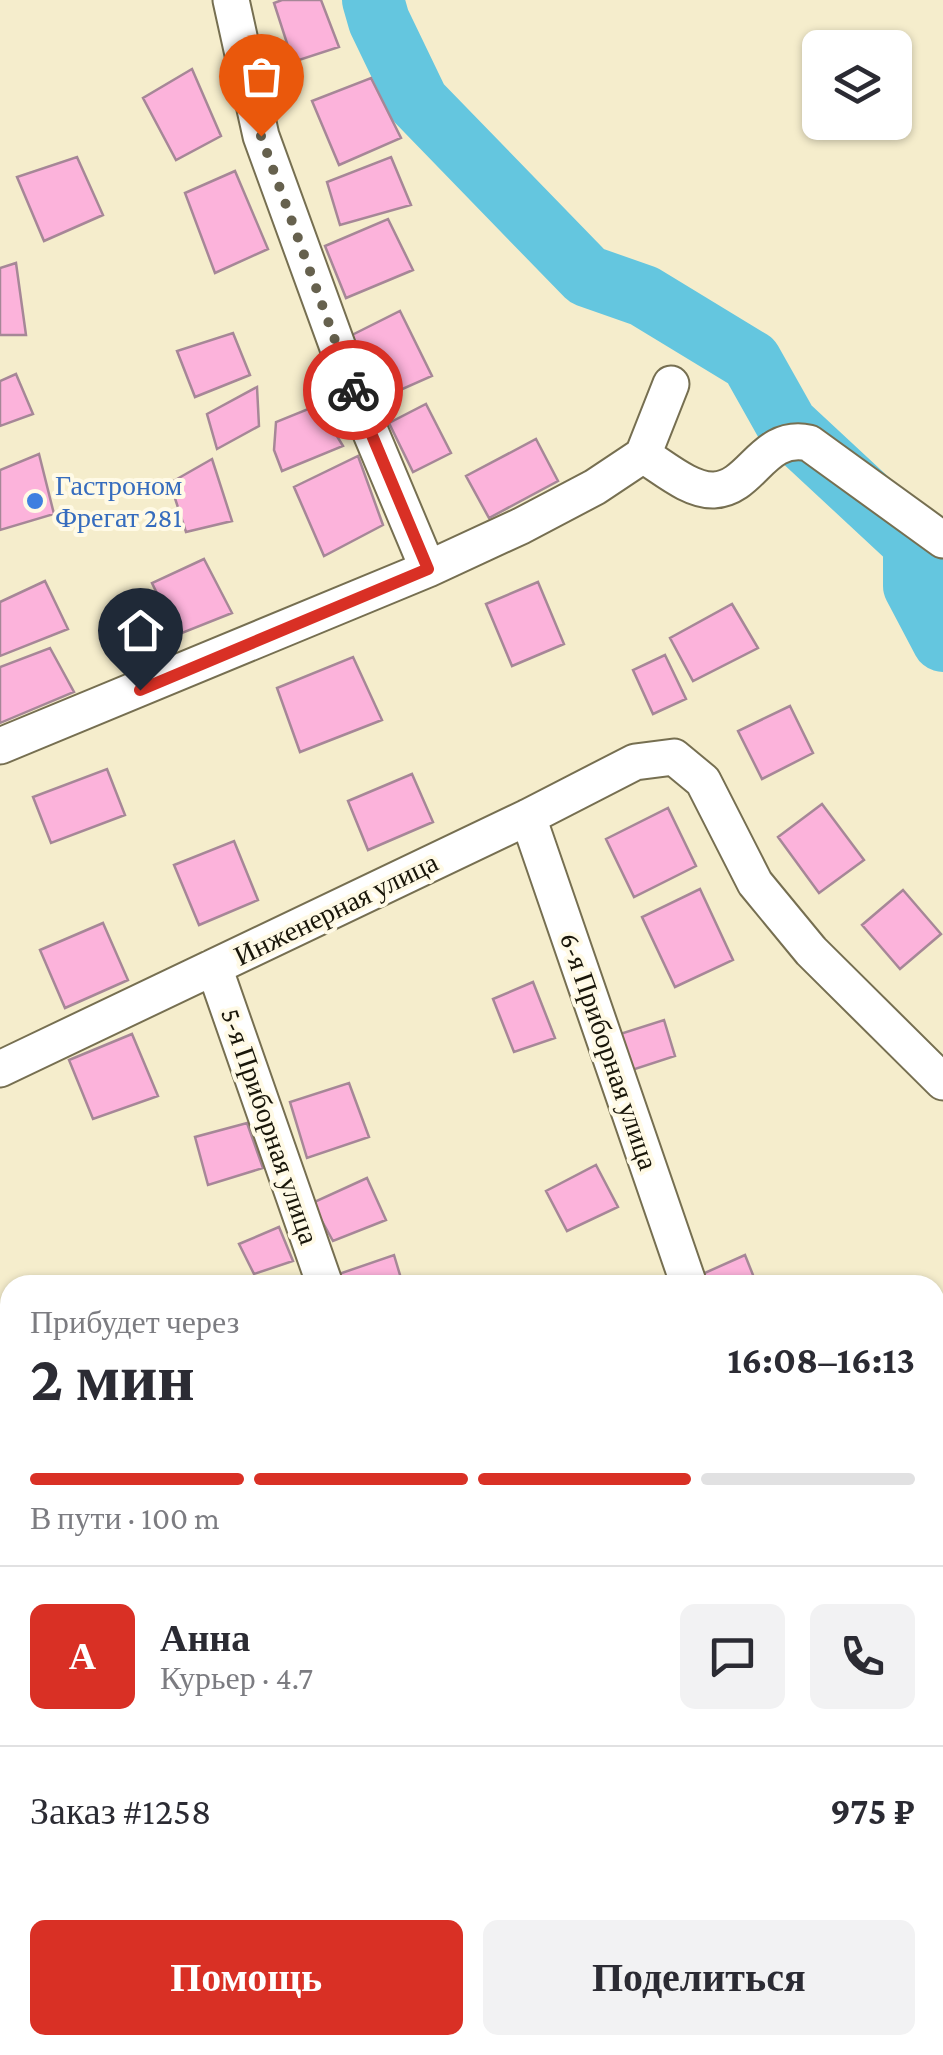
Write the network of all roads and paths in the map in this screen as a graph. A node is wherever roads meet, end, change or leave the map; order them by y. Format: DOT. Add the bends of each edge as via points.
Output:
graph roads {
  1 [pos="231,0"];
  2 [pos="671,384"];
  3 [pos="644,455"];
  4 [pos="943,540"];
  5 [pos="428,569"];
  6 [pos="0,746"];
  7 [pos="528,817"];
  8 [pos="214,967"];
  9 [pos="0,1069"];
  10 [pos="943,1082"];
  11 [pos="322,1275"];
  12 [pos="686,1275"];
  1 -- 5 [label="street" via="261,136 357,400"];
  2 -- 3 [label="street"];
  3 -- 4 [label="street" via="712,490 728,486 778,446 809,443"];
  3 -- 5 [label="street" via="595,487"];
  5 -- 6 [label="street"];
  7 -- 8 [label="street, Инженерная улица"];
  7 -- 10 [label="street, Инженерная улица" via="635,762 674,757 703,781 755,883 788,924"];
  7 -- 12 [label="street, 6-я Приборная улица"];
  8 -- 9 [label="street, Инженерная улица"];
  8 -- 11 [label="street, 5-я Приборная улица"];
}
